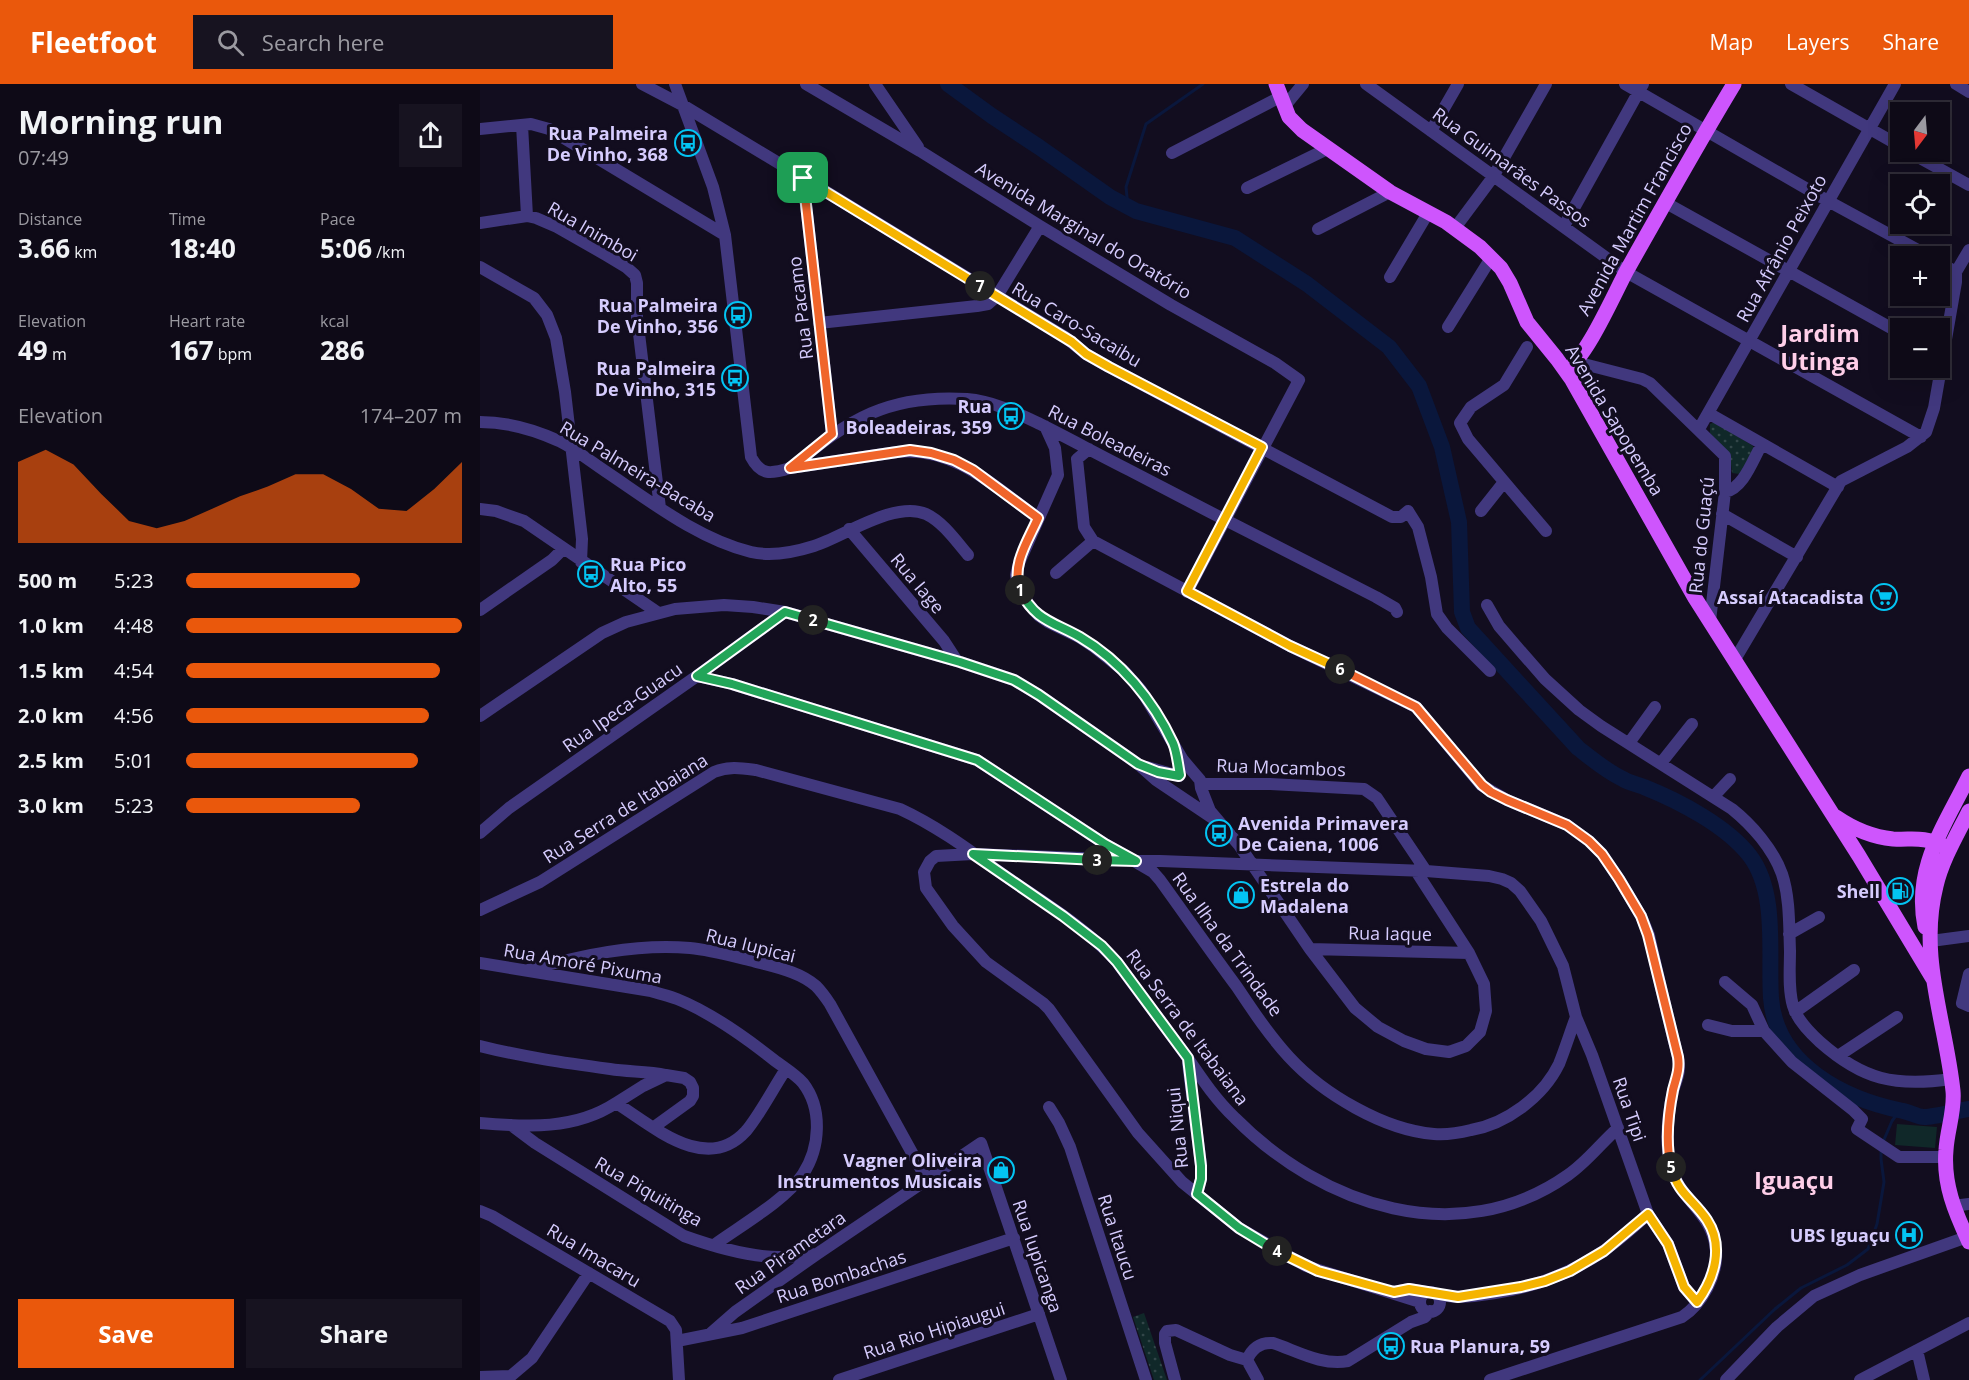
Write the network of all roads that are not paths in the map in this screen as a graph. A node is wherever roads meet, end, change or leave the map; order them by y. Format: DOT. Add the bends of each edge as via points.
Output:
graph roads {
  1 [pos="642,84"];
  2 [pos="675,84"];
  3 [pos="806,84"];
  4 [pos="875,84"];
  5 [pos="1303,84"];
  6 [pos="1366,84"];
  7 [pos="1458,84"];
  8 [pos="1546,84"];
  9 [pos="1625,84"];
  10 [pos="1734,84"];
  11 [pos="1791,84"];
  12 [pos="1895,84"];
  13 [pos="1956,84"];
  14 [pos="1641,88"];
  15 [pos="1969,92"];
  16 [pos="1280,96"];
  17 [pos="684,106"];
  18 [pos="522,125"];
  19 [pos="480,129"];
  20 [pos="1869,129"];
  21 [pos="1706,130"];
  22 [pos="1431,131"];
  23 [pos="1890,141"];
  24 [pos="1328,149"];
  25 [pos="920,151"];
  26 [pos="1172,153"];
  27 [pos="1927,162"];
  28 [pos="1493,177"];
  29 [pos="803,178"];
  30 [pos="1969,185"];
  31 [pos="1247,188"];
  32 [pos="1390,192"];
  33 [pos="1828,201"];
  34 [pos="1666,203"];
  35 [pos="1428,213"];
  36 [pos="527,216"];
  37 [pos="480,223"];
  38 [pos="1040,226"];
  39 [pos="1564,226"];
  40 [pos="1455,228"];
  41 [pos="1318,229"];
  42 [pos="724,235"];
  43 [pos="1911,246"];
  44 [pos="1969,250"];
  45 [pos="1491,258"];
  46 [pos="480,267"];
  47 [pos="1950,268"];
  48 [pos="1789,270"];
  49 [pos="1626,272"];
  50 [pos="1956,272"];
  51 [pos="1390,277"];
  52 [pos="997,296"];
  53 [pos="1948,318"];
  54 [pos="819,323"];
  55 [pos="1448,327"];
  56 [pos="1890,327"];
  57 [pos="1749,341"];
  58 [pos="1527,347"];
  59 [pos="1571,366"];
  60 [pos="1938,378"];
  61 [pos="1708,413"];
  62 [pos="480,422"];
  63 [pos="1045,426"];
  64 [pos="1699,429"];
  65 [pos="832,434"];
  66 [pos="1921,437"];
  67 [pos="1762,444"];
  68 [pos="1262,447"];
  69 [pos="571,448"];
  70 [pos="1089,449"];
  71 [pos="1077,459"];
  72 [pos="790,468"];
  73 [pos="1058,475"];
  74 [pos="1504,482"];
  75 [pos="1838,487"];
  76 [pos="1725,492"];
  77 [pos="660,508"];
  78 [pos="480,509"];
  79 [pos="1481,511"];
  80 [pos="1722,514"];
  81 [pos="1038,518"];
  82 [pos="1224,520"];
  83 [pos="849,529"];
  84 [pos="1546,531"];
  85 [pos="1093,541"];
  86 [pos="563,549"];
  87 [pos="968,555"];
  88 [pos="1797,557"];
  89 [pos="581,562"];
  90 [pos="1056,573"];
  91 [pos="1187,591"];
  92 [pos="1487,605"];
  93 [pos="480,610"];
  94 [pos="657,612"];
  95 [pos="785,612"];
  96 [pos="1397,612"];
  97 [pos="1710,621"];
  98 [pos="1734,660"];
  99 [pos="957,661"];
  100 [pos="1490,671"];
  101 [pos="697,676"];
  102 [pos="1655,707"];
  103 [pos="480,716"];
  104 [pos="1692,724"];
  105 [pos="1629,743"];
  106 [pos="1174,745"];
  107 [pos="1138,764"];
  108 [pos="1664,765"];
  109 [pos="1179,775"];
  110 [pos="1969,776"];
  111 [pos="1730,779"];
  112 [pos="1199,782"];
  113 [pos="1181,797"];
  114 [pos="1713,797"];
  115 [pos="1969,811"];
  116 [pos="1833,815"];
  117 [pos="1218,822"];
  118 [pos="1944,826"];
  119 [pos="480,833"];
  120 [pos="1883,837"];
  121 [pos="1916,838"];
  122 [pos="1936,843"];
  123 [pos="973,854"];
  124 [pos="1859,856"];
  125 [pos="1945,860"];
  126 [pos="1136,861"];
  127 [pos="1253,865"];
  128 [pos="1421,871"];
  129 [pos="480,909"];
  130 [pos="1928,915"];
  131 [pos="1819,917"];
  132 [pos="1898,920"];
  133 [pos="1789,934"];
  134 [pos="1969,936"];
  135 [pos="1930,944"];
  136 [pos="1310,949"];
  137 [pos="1469,953"];
  138 [pos="480,963"];
  139 [pos="1854,970"];
  140 [pos="525,971"];
  141 [pos="1969,974"];
  142 [pos="1933,979"];
  143 [pos="1725,982"];
  144 [pos="1969,1006"];
  145 [pos="1795,1012"];
  146 [pos="1576,1017"];
  147 [pos="1897,1017"];
  148 [pos="1708,1025"];
  149 [pos="1764,1030"];
  150 [pos="480,1035"];
  151 [pos="484,1047"];
  152 [pos="1838,1056"];
  153 [pos="1188,1058"];
  154 [pos="786,1069"];
  155 [pos="624,1071"];
  156 [pos="666,1075"];
  157 [pos="1952,1085"];
  158 [pos="634,1091"];
  159 [pos="616,1103"];
  160 [pos="1049,1107"];
  161 [pos="480,1123"];
  162 [pos="511,1125"];
  163 [pos="654,1127"];
  164 [pos="1618,1128"];
  165 [pos="981,1143"];
  166 [pos="1946,1153"];
  167 [pos="927,1180"];
  168 [pos="1197,1194"];
  169 [pos="1969,1204"];
  170 [pos="1953,1206"];
  171 [pos="480,1211"];
  172 [pos="1648,1214"];
  173 [pos="1014,1238"];
  174 [pos="1968,1239"];
  175 [pos="714,1245"];
  176 [pos="817,1254"];
  177 [pos="589,1273"];
  178 [pos="1428,1302"];
  179 [pos="1697,1302"];
  180 [pos="1039,1314"];
  181 [pos="1969,1323"];
  182 [pos="711,1333"];
  183 [pos="677,1341"];
  184 [pos="1917,1350"];
  185 [pos="1247,1360"];
  186 [pos="480,1377"];
  187 [pos="509,1378"];
  188 [pos="488,1380"];
  189 [pos="679,1380"];
  190 [pos="839,1380"];
  191 [pos="1060,1380"];
  192 [pos="1146,1380"];
  193 [pos="1175,1380"];
  194 [pos="1258,1380"];
  195 [pos="1490,1380"];
  196 [pos="1725,1380"];
  197 [pos="1860,1380"];
  198 [pos="1924,1380"];
  1 -- 17 [label="street, Rua Caro-Sacaibu"];
  2 -- 17 [label="street"];
  3 -- 25 [label="street"];
  4 -- 25 [label="street, Avenida Marginal do Oratório"];
  5 -- 16 [label="street"];
  6 -- 22 [label="street, Rua Guimarães Passos"];
  7 -- 22 [label="street"];
  8 -- 28 [label="street"];
  9 -- 14 [label="street"];
  10 -- 21 [label="main road, Avenida Martim Francisco"];
  11 -- 20 [label="street"];
  12 -- 20 [label="street, Rua Afrânio Peixoto"];
  13 -- 15 [label="street"];
  14 -- 21 [label="street"];
  14 -- 39 [label="street"];
  16 -- 24 [label="main road, Avenida Sapopemba" via="1292,121"];
  16 -- 26 [label="street"];
  17 -- 29 [label="street, Rua Caro-Sacaibu"];
  17 -- 42 [label="street" via="713,188"];
  18 -- 19 [label="street"];
  18 -- 36 [label="street"];
  18 -- 42 [label="street" via="538,125 558,133"];
  20 -- 23 [label="street"];
  20 -- 33 [label="street, Rua Afrânio Peixoto"];
  21 -- 33 [label="street"];
  21 -- 34 [label="main road, Avenida Martim Francisco"];
  22 -- 28 [label="street, Rua Guimarães Passos"];
  24 -- 31 [label="street"];
  24 -- 32 [label="main road, Avenida Sapopemba"];
  25 -- 38 [label="street, Avenida Marginal do Oratório"];
  27 -- 30 [label="street"];
  28 -- 39 [label="street, Rua Guimarães Passos"];
  28 -- 40 [label="street"];
  29 -- 52 [label="street, Rua Caro-Sacaibu"];
  29 -- 54 [label="street, Rua Pacamo"];
  32 -- 35 [label="main road, Avenida Sapopemba"];
  32 -- 41 [label="street"];
  33 -- 43 [label="street"];
  33 -- 48 [label="street, Rua Afrânio Peixoto"];
  34 -- 48 [label="street"];
  34 -- 49 [label="main road, Avenida Martim Francisco"];
  35 -- 40 [label="main road, Avenida Sapopemba"];
  35 -- 51 [label="street"];
  36 -- 37 [label="street, Rua Inimboi"];
  36 -- 77 [label="street, Rua Inimboi" via="557,227 635,275"];
  38 -- 52 [label="street"];
  38 -- 68 [label="street, Avenida Marginal do Oratório" via="1299,380"];
  39 -- 49 [label="street, Rua Guimarães Passos"];
  40 -- 45 [label="main road, Avenida Sapopemba"];
  42 -- 72 [label="street" via="751,457 767,473"];
  44 -- 50 [label="street"];
  45 -- 55 [label="street"];
  45 -- 59 [label="main road, Avenida Sapopemba" via="1501,268 1527,322"];
  46 -- 69 [label="street" via="534,298 547,315 560,353"];
  47 -- 50 [label="street"];
  48 -- 56 [label="street"];
  48 -- 57 [label="street, Rua Afrânio Peixoto"];
  49 -- 57 [label="street, Rua Guimarães Passos"];
  49 -- 59 [label="main road, Avenida Martim Francisco"];
  50 -- 53 [label="street"];
  52 -- 54 [label="street" via="988,304 977,306"];
  52 -- 68 [label="street, Rua Caro-Sacaibu" via="1086,354"];
  54 -- 65 [label="street, Rua Pacamo"];
  57 -- 61 [label="street, Rua Afrânio Peixoto"];
  57 -- 66 [label="street, Rua Guimarães Passos"];
  58 -- 74 [label="street" via="1504,385 1471,407 1461,420 1468,439"];
  59 -- 64 [label="street, Rua do Guaçú" via="1646,380"];
  59 -- 97 [label="main road, Avenida Sapopemba"];
  60 -- 66 [label="street" via="1932,417"];
  61 -- 64 [label="street, Rua Afrânio Peixoto"];
  61 -- 67 [label="street"];
  62 -- 69 [label="street, Rua Palmeira-Bacaba" via="508,424"];
  63 -- 65 [label="street, Rua Boleadeiras" via="995,405 956,399 904,402 881,408"];
  63 -- 70 [label="street, Rua Boleadeiras"];
  63 -- 73 [label="street" via="1055,448"];
  64 -- 76 [label="street, Rua do Guaçú" via="1725,456"];
  65 -- 72 [label="street, Rua Boleadeiras"];
  66 -- 75 [label="street" via="1841,480"];
  67 -- 75 [label="street"];
  67 -- 76 [label="street" via="1740,483"];
  68 -- 82 [label="street"];
  68 -- 100 [label="street, Rua Caro-Sacaibu" via="1392,517 1401,517 1408,511 1418,527 1441,621"];
  69 -- 77 [label="street, Rua Palmeira-Bacaba"];
  69 -- 89 [label="street" via="582,539"];
  70 -- 71 [label="street"];
  70 -- 82 [label="street, Rua Boleadeiras"];
  71 -- 73 [label="street"];
  71 -- 85 [label="street" via="1084,527"];
  72 -- 81 [label="street" via="910,450 931,453 973,470"];
  73 -- 81 [label="street"];
  74 -- 79 [label="street"];
  74 -- 84 [label="street"];
  75 -- 88 [label="street"];
  76 -- 80 [label="street, Rua do Guaçú"];
  77 -- 83 [label="street, Rua Palmeira-Bacaba" via="706,534 765,554 816,545"];
  78 -- 86 [label="street" via="524,521"];
  80 -- 88 [label="street"];
  80 -- 97 [label="street, Rua do Guaçú"];
  81 -- 106 [label="street" via="1018,563 1016,575 1021,593 1038,615 1079,637 1124,672 1141,690"];
  82 -- 91 [label="street"];
  82 -- 96 [label="street, Rua Boleadeiras" via="1376,597"];
  83 -- 87 [label="street, Rua Palmeira-Bacaba" via="890,514 922,512 943,527"];
  83 -- 99 [label="street, Rua Iage"];
  85 -- 90 [label="street"];
  85 -- 91 [label="street"];
  86 -- 89 [label="street"];
  86 -- 93 [label="street"];
  88 -- 98 [label="street"];
  89 -- 94 [label="street"];
  91 -- 179 [label="street" via="1416,707 1482,785 1579,832 1607,862 1641,916 1648,935 1680,1068 1670,1108 1670,1163 1674,1180 1707,1221 1716,1250 1712,1278"];
  92 -- 105 [label="street" via="1499,626 1545,679 1591,719"];
  94 -- 95 [label="street" via="724,605"];
  94 -- 103 [label="street" via="602,633"];
  95 -- 99 [label="street"];
  95 -- 101 [label="street, Rua Ipeca-Guacu"];
  97 -- 98 [label="main road, Avenida Sapopemba"];
  98 -- 116 [label="main road, Avenida Sapopemba"];
  99 -- 107 [label="street" via="1014,680"];
  101 -- 119 [label="street, Rua Ipeca-Guacu" via="509,808"];
  101 -- 126 [label="street, Rua Ilha da Trindade" via="977,760"];
  102 -- 105 [label="street"];
  104 -- 108 [label="street"];
  105 -- 108 [label="street"];
  106 -- 109 [label="street"];
  106 -- 112 [label="street"];
  107 -- 109 [label="street"];
  107 -- 113 [label="street"];
  108 -- 114 [label="street"];
  109 -- 112 [label="street" via="1188,772"];
  109 -- 113 [label="street" via="1174,786"];
  110 -- 118 [label="main road"];
  111 -- 114 [label="street"];
  112 -- 113 [label="street" via="1196,796"];
  112 -- 117 [label="street"];
  112 -- 128 [label="street, Rua Mocambos" via="1364,789 1377,798"];
  113 -- 117 [label="street"];
  114 -- 133 [label="street" via="1745,820 1776,862 1785,886"];
  115 -- 125 [label="main road"];
  116 -- 120 [label="main road, Avenida Sapopemba"];
  116 -- 124 [label="main road, Avenida Sapopemba"];
  117 -- 127 [label="street, Rua Mocambos"];
  118 -- 121 [label="main road"];
  118 -- 122 [label="main road"];
  120 -- 121 [label="main road, Avenida Sapopemba"];
  120 -- 124 [label="main road" via="1868,843"];
  121 -- 122 [label="main road"];
  122 -- 125 [label="main road" via="1946,848"];
  122 -- 130 [label="main road" via="1923,876 1922,900"];
  123 -- 126 [label="street, Rua Tipi"];
  123 -- 129 [label="street, Rua Serra de Itabaiana" via="900,809 756,770 725,768 540,882"];
  123 -- 153 [label="street, Rua Serra de Itabaiana" via="1102,946"];
  123 -- 168 [label="street, Rua Tipi" via="936,856 924,872 926,888 952,926 981,957 1043,1003 1138,1133"];
  124 -- 132 [label="main road, Avenida Sapopemba"];
  125 -- 130 [label="main road"];
  126 -- 127 [label="street, Rua Tipi"];
  126 -- 146 [label="street, Rua Ilha da Trindade" via="1160,880 1289,1058 1367,1114 1401,1128 1459,1133 1479,1129 1516,1112 1548,1082"];
  127 -- 128 [label="street, Rua Tipi"];
  127 -- 136 [label="street, Rua Mocambos"];
  128 -- 137 [label="street, Rua Mocambos"];
  128 -- 146 [label="street, Rua Tipi" via="1489,876 1511,883 1520,891 1556,948"];
  130 -- 132 [label="main road" via="1911,924"];
  130 -- 135 [label="main road"];
  131 -- 133 [label="street"];
  132 -- 142 [label="main road, Avenida Sapopemba"];
  133 -- 145 [label="street" via="1790,994"];
  134 -- 135 [label="street"];
  135 -- 142 [label="main road"];
  136 -- 137 [label="street, Rua Iaque"];
  136 -- 137 [label="street, Rua Mocambos" via="1367,1019 1404,1041 1442,1052 1466,1046 1480,1032 1484,1021 1484,984"];
  138 -- 140 [label="street, Rua Amoré Pixuma"];
  139 -- 145 [label="street"];
  140 -- 154 [label="street, Rua Amoré Pixuma" via="651,991 677,999 750,1041"];
  140 -- 167 [label="street, Rua Iupicai" via="623,950 672,947 732,956 806,978 830,1004"];
  141 -- 144 [label="street" via="1962,1003"];
  142 -- 157 [label="main road"];
  143 -- 149 [label="street" via="1752,1005"];
  145 -- 152 [label="street" via="1812,1035"];
  146 -- 164 [label="street, Rua Tipi"];
  147 -- 152 [label="street"];
  148 -- 149 [label="street" via="1732,1031"];
  149 -- 166 [label="street" via="1792,1062 1862,1119 1857,1129 1899,1158"];
  150 -- 151 [label="street"];
  151 -- 155 [label="street" via="546,1061"];
  152 -- 157 [label="street" via="1855,1069 1876,1077"];
  153 -- 164 [label="street, Rua Serra de Itabaiana" via="1198,1076 1234,1118 1279,1156 1361,1200 1406,1212 1462,1214 1516,1203 1568,1175"];
  153 -- 168 [label="street, Rua Niqui" via="1201,1166"];
  154 -- 163 [label="street" via="747,1130 722,1147 690,1147"];
  154 -- 175 [label="street, Rua Amoré Pixuma" via="803,1083 817,1116 812,1156 802,1176 788,1191"];
  155 -- 156 [label="street"];
  155 -- 158 [label="street"];
  156 -- 158 [label="street"];
  156 -- 163 [label="street" via="690,1082 693,1096"];
  157 -- 166 [label="main road"];
  158 -- 159 [label="street"];
  159 -- 162 [label="street" via="583,1119 564,1123"];
  159 -- 163 [label="street"];
  160 -- 192 [label="street, Rua Itaucu" via="1070,1147"];
  161 -- 162 [label="street"];
  162 -- 175 [label="street, Rua Piquitinga" via="669,1228"];
  164 -- 172 [label="street, Rua Tipi"];
  165 -- 167 [label="street, Rua Pirametara"];
  165 -- 173 [label="street, Rua Iupicanga"];
  166 -- 170 [label="main road" via="1947,1185"];
  167 -- 176 [label="street, Rua Pirametara"];
  168 -- 178 [label="street" via="1239,1228 1306,1266"];
  169 -- 170 [label="street"];
  170 -- 174 [label="main road"];
  171 -- 177 [label="street, Rua Imacaru"];
  172 -- 178 [label="street" via="1604,1251 1570,1271 1521,1287"];
  172 -- 179 [label="street, Rua Tipi" via="1668,1244 1684,1287"];
  173 -- 180 [label="street, Rua Iupicanga"];
  173 -- 182 [label="street, Rua Bombachas" via="742,1328"];
  174 -- 196 [label="street" via="1860,1275 1814,1296 1770,1333"];
  175 -- 176 [label="street, Rua Piquitinga" via="782,1257"];
  176 -- 182 [label="street, Rua Pirametara"];
  177 -- 183 [label="street, Rua Imacaru" via="670,1321"];
  177 -- 187 [label="street" via="532,1358"];
  178 -- 185 [label="street" via="1412,1322 1348,1361 1323,1361 1274,1343 1257,1346"];
  179 -- 195 [label="street" via="1685,1316 1674,1321"];
  180 -- 190 [label="street, Rua Rio Hipiaugui"];
  180 -- 191 [label="street, Rua Iupicanga"];
  181 -- 184 [label="street"];
  182 -- 183 [label="street, Rua Bombachas"];
  183 -- 189 [label="street"];
  184 -- 197 [label="street"];
  184 -- 198 [label="street"];
  185 -- 193 [label="street" via="1176,1330 1167,1331 1165,1343"];
  185 -- 194 [label="street"];
  186 -- 187 [label="street"];
  186 -- 188 [label="street"];
}
